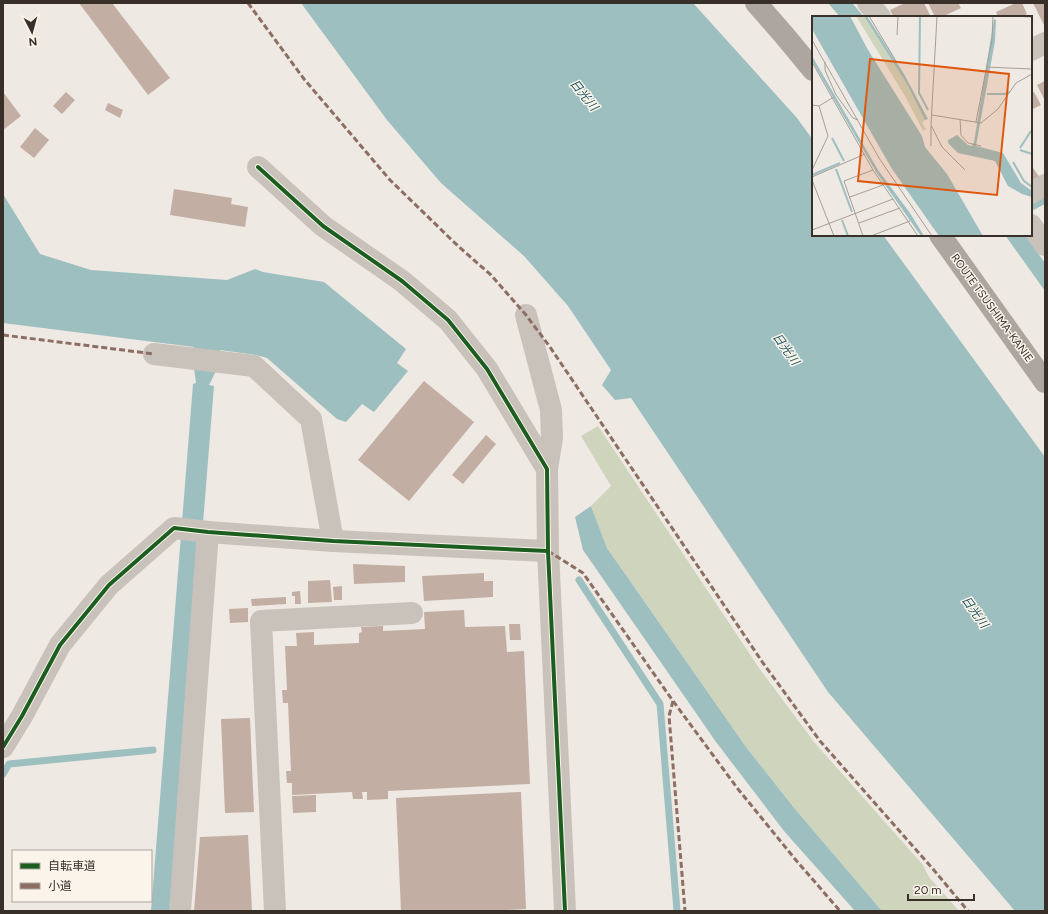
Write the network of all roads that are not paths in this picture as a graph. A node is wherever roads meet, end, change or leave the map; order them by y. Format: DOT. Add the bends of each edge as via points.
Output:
graph roads {
  1 [pos="756,3"];
  2 [pos="868,3"];
  3 [pos="879,16"];
  4 [pos="1045,43"];
  5 [pos="1032,50"];
  6 [pos="812,69"];
  7 [pos="258,167"];
  8 [pos="1045,185"];
  9 [pos="1032,192"];
  10 [pos="1032,226"];
  11 [pos="941,236"];
  12 [pos="1045,245"];
  13 [pos="526,316"];
  14 [pos="154,354"];
  15 [pos="1045,382"];
  16 [pos="547,469"];
  17 [pos="206,532"];
  18 [pos="333,541"];
  19 [pos="548,551"];
  20 [pos="412,613"];
  21 [pos="3,747"];
  22 [pos="180,911"];
  23 [pos="275,911"];
  24 [pos="564,911"];
  1 -- 6 [label="main road"];
  2 -- 3 [label="street"];
  4 -- 5 [label="street"];
  7 -- 16 [label="street" via="323,226 402,281 448,320 487,369"];
  8 -- 9 [label="street"];
  10 -- 12 [label="street"];
  11 -- 15 [label="main road, ROUTE TSUSHIMA-KANIE"];
  13 -- 16 [label="street" via="551,410 552,438"];
  14 -- 18 [label="street" via="254,366 311,419"];
  16 -- 19 [label="street"];
  17 -- 18 [label="street"];
  17 -- 21 [label="street" via="174,528 109,585 60,645"];
  17 -- 22 [label="street"];
  18 -- 19 [label="street"];
  19 -- 24 [label="street"];
  20 -- 23 [label="street" via="261,621"];
}
